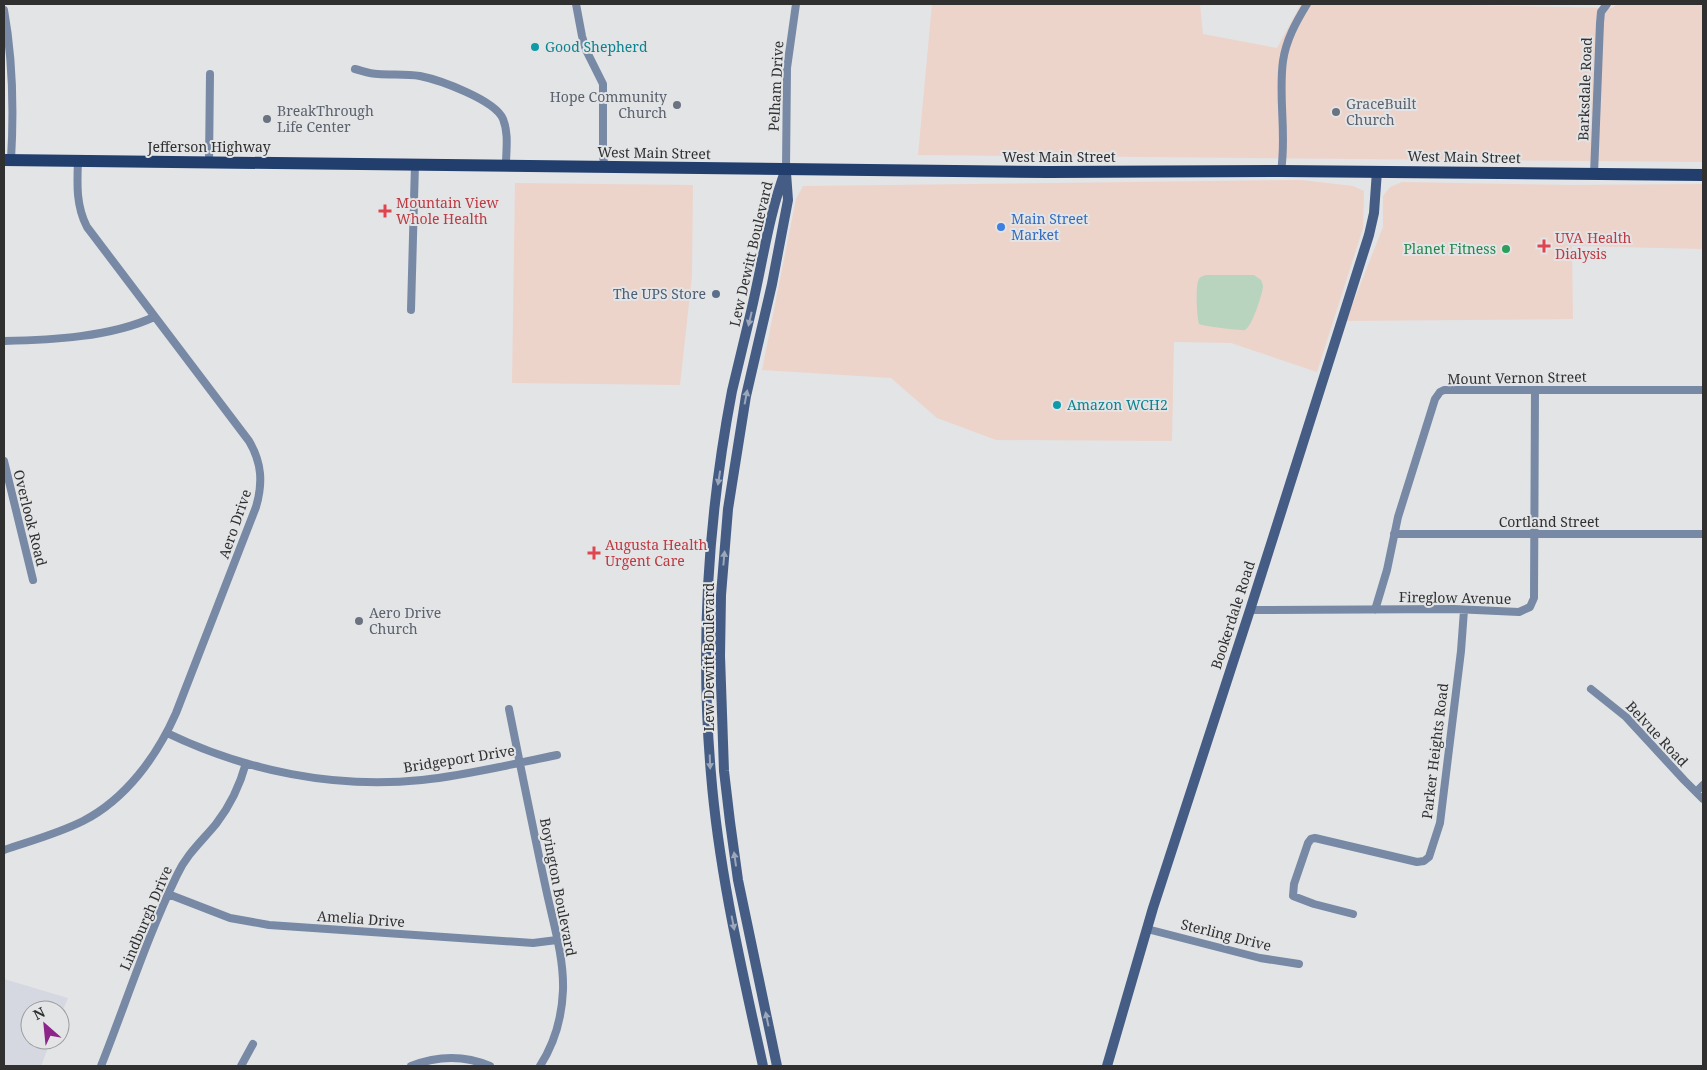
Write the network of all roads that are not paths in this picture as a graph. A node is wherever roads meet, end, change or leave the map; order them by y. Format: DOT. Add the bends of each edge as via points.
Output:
graph roads {
  1 [pos="576,4"];
  2 [pos="796,4"];
  3 [pos="1307,4"];
  4 [pos="1604,5"];
  5 [pos="4,10"];
  6 [pos="355,70"];
  7 [pos="210,74"];
  8 [pos="7,160"];
  9 [pos="78,161"];
  10 [pos="209,162"];
  11 [pos="415,164"];
  12 [pos="506,165"];
  13 [pos="605,167"];
  14 [pos="786,170"];
  15 [pos="1281,171"];
  16 [pos="1377,171"];
  17 [pos="1594,174"];
  18 [pos="1703,175"];
  19 [pos="411,310"];
  20 [pos="154,317"];
  21 [pos="4,341"];
  22 [pos="1535,390"];
  23 [pos="1703,390"];
  24 [pos="4,461"];
  25 [pos="7,485"];
  26 [pos="1394,534"];
  27 [pos="1534,534"];
  28 [pos="1703,534"];
  29 [pos="33,580"];
  30 [pos="1250,610"];
  31 [pos="1375,610"];
  32 [pos="1464,610"];
  33 [pos="1591,689"];
  34 [pos="509,710"];
  35 [pos="167,733"];
  36 [pos="557,755"];
  37 [pos="520,762"];
  38 [pos="246,763"];
  39 [pos="1703,785"];
  40 [pos="1696,792"];
  41 [pos="1703,800"];
  42 [pos="4,850"];
  43 [pos="738,880"];
  44 [pos="725,881"];
  45 [pos="168,894"];
  46 [pos="1353,914"];
  47 [pos="1147,929"];
  48 [pos="557,940"];
  49 [pos="1299,964"];
  50 [pos="253,1044"];
  51 [pos="101,1066"];
  52 [pos="241,1066"];
  53 [pos="411,1066"];
  54 [pos="490,1066"];
  55 [pos="540,1066"];
  56 [pos="763,1066"];
  57 [pos="777,1066"];
  58 [pos="1107,1066"];
  1 -- 13 [label="street" via="586,50 603,84"];
  2 -- 14 [label="street, Pelham Drive" via="787,68"];
  3 -- 15 [label="street" via="1293,30 1283,61 1284,144"];
  4 -- 17 [label="street, Barksdale Road" via="1600,22"];
  5 -- 8 [label="street" via="12,76 13,132"];
  6 -- 12 [label="street" via="428,78 491,105 504,123"];
  7 -- 10 [label="street"];
  8 -- 9 [label="main road, Jefferson Highway"];
  9 -- 10 [label="main road, Jefferson Highway"];
  9 -- 20 [label="street, Aero Drive" via="78,200 82,217"];
  10 -- 11 [label="main road, Jefferson Highway"];
  11 -- 12 [label="main road, West Main Street"];
  11 -- 19 [label="street"];
  12 -- 13 [label="main road, West Main Street"];
  13 -- 14 [label="main road, West Main Street"];
  14 -- 15 [label="main road, West Main Street"];
  43 -- 14 [label="main road, Lew Dewitt Boulevard, one-way" via="724,771 721,595 728,510 746,396 788,200"];
  14 -- 44 [label="main road, Lew Dewitt Boulevard, one-way" via="775,196 732,392 714,508 706,656 710,772"];
  15 -- 16 [label="main road, West Main Street"];
  16 -- 17 [label="main road, West Main Street"];
  16 -- 30 [label="main road, Bookerdale Road" via="1371,227"];
  17 -- 18 [label="main road, West Main Street"];
  20 -- 21 [label="street" via="115,330"];
  20 -- 35 [label="street, Aero Drive" via="249,441 258,461 261,479 256,507"];
  22 -- 23 [label="street, Mount Vernon Street"];
  22 -- 26 [label="street, Mount Vernon Street" via="1440,392 1435,399"];
  22 -- 27 [label="street, Fireglow Avenue"];
  24 -- 25 [label="street, Overlook Road"];
  25 -- 29 [label="street, Overlook Road"];
  26 -- 27 [label="street, Cortland Street"];
  26 -- 31 [label="street, Mount Vernon Street"];
  27 -- 28 [label="street, Cortland Street"];
  27 -- 32 [label="street, Fireglow Avenue" via="1534,598 1530,607 1520,612"];
  30 -- 31 [label="street, Fireglow Avenue"];
  30 -- 47 [label="main road, Bookerdale Road"];
  31 -- 32 [label="street, Fireglow Avenue"];
  32 -- 46 [label="street, Parker Heights Road" via="1443,804 1429,857 1417,862 1316,838 1308,843 1293,896"];
  33 -- 40 [label="street, Belvue Road" via="1626,717"];
  34 -- 37 [label="street, Boyington Boulevard"];
  35 -- 38 [label="street"];
  35 -- 42 [label="street, Aero Drive" via="141,772 97,812 59,832"];
  36 -- 37 [label="street, Bridgeport Drive"];
  37 -- 38 [label="street, Bridgeport Drive" via="424,780 382,782 317,778"];
  37 -- 48 [label="street, Boyington Boulevard"];
  38 -- 45 [label="street, Lindburgh Drive" via="234,796 185,861"];
  39 -- 40 [label="street"];
  40 -- 41 [label="street, Belvue Road"];
  43 -- 44 [label="street"];
  57 -- 43 [label="main road, Lew Dewitt Boulevard, one-way"];
  44 -- 56 [label="main road, Lew Dewitt Boulevard, one-way"];
  45 -- 48 [label="street, Amelia Drive" via="230,918 269,925 533,943"];
  45 -- 51 [label="street, Lindburgh Drive"];
  47 -- 49 [label="street, Sterling Drive" via="1260,958"];
  47 -- 58 [label="main road, Bookerdale Road"];
  48 -- 55 [label="street, Boyington Boulevard" via="563,978 561,1008 553,1038"];
  50 -- 52 [label="street"];
  53 -- 54 [label="street" via="430,1060 457,1058"];
}
